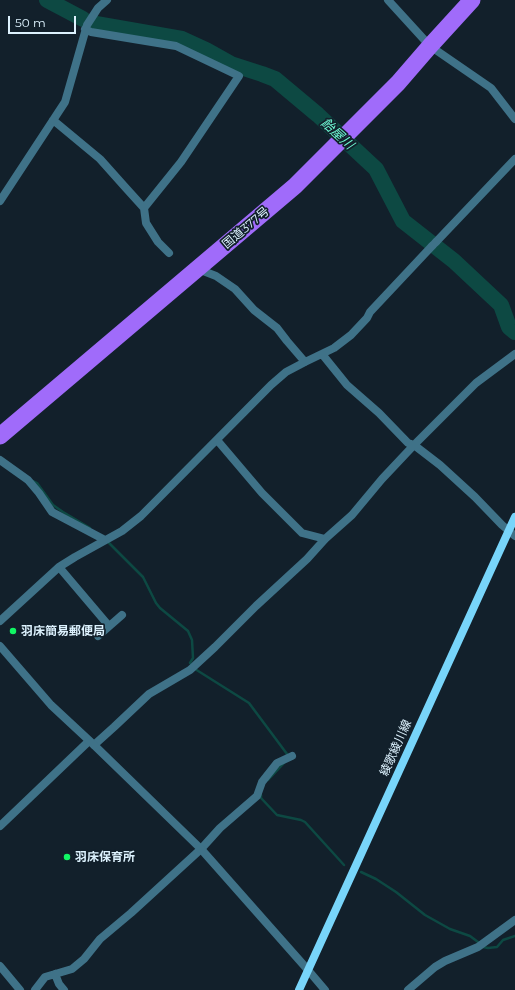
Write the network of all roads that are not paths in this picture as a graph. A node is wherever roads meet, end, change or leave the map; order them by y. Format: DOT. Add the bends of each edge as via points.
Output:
graph roads {
  1 [pos="107,0"];
  2 [pos="388,0"];
  3 [pos="472,0"];
  4 [pos="85,29"];
  5 [pos="430,46"];
  6 [pos="515,119"];
  7 [pos="54,120"];
  8 [pos="515,159"];
  9 [pos="0,200"];
  10 [pos="144,208"];
  11 [pos="170,253"];
  12 [pos="198,269"];
  13 [pos="322,354"];
  14 [pos="515,354"];
  15 [pos="305,362"];
  16 [pos="0,436"];
  17 [pos="217,440"];
  18 [pos="414,445"];
  19 [pos="0,460"];
  20 [pos="515,517"];
  21 [pos="512,533"];
  22 [pos="325,539"];
  23 [pos="105,540"];
  24 [pos="59,567"];
  25 [pos="122,615"];
  26 [pos="0,621"];
  27 [pos="109,626"];
  28 [pos="98,636"];
  29 [pos="0,646"];
  30 [pos="92,743"];
  31 [pos="289,757"];
  32 [pos="0,826"];
  33 [pos="201,849"];
  34 [pos="515,920"];
  35 [pos="0,966"];
  36 [pos="308,970"];
  37 [pos="55,974"];
  38 [pos="20,990"];
  39 [pos="35,990"];
  40 [pos="64,990"];
  41 [pos="300,990"];
  42 [pos="325,990"];
  43 [pos="408,990"];
  1 -- 4 [label="street" via="98,8"];
  2 -- 5 [label="street"];
  3 -- 5 [label="highway, 国道377号"];
  4 -- 7 [label="street" via="64,102"];
  4 -- 10 [label="street" via="176,46 239,76 181,162"];
  5 -- 6 [label="street" via="491,88"];
  5 -- 12 [label="highway, 国道377号" via="398,83 295,186"];
  7 -- 9 [label="street"];
  7 -- 10 [label="street" via="100,159"];
  8 -- 13 [label="street" via="351,335"];
  10 -- 11 [label="street" via="146,223 158,242"];
  12 -- 15 [label="street" via="216,276 235,289 254,310 277,328"];
  12 -- 16 [label="highway, 国道377号"];
  13 -- 15 [label="street"];
  13 -- 18 [label="street" via="347,385 379,413 408,444"];
  14 -- 18 [label="street" via="476,383"];
  15 -- 17 [label="street" via="286,372 271,385"];
  17 -- 22 [label="street" via="262,493 302,533"];
  17 -- 23 [label="street" via="141,516"];
  18 -- 21 [label="street" via="440,465"];
  18 -- 22 [label="street" via="352,515"];
  19 -- 23 [label="street" via="28,480 52,512"];
  20 -- 21 [label="main road, 綾歌綾川線"];
  21 -- 36 [label="main road, 綾歌綾川線"];
  22 -- 30 [label="street" via="190,670 149,694 114,727"];
  23 -- 24 [label="street"];
  24 -- 26 [label="street"];
  24 -- 27 [label="street"];
  25 -- 27 [label="street"];
  27 -- 28 [label="street"];
  29 -- 30 [label="street" via="51,705"];
  30 -- 32 [label="street"];
  30 -- 33 [label="street"];
  31 -- 33 [label="street" via="277,762 262,782 257,796 220,828"];
  33 -- 36 [label="street"];
  33 -- 37 [label="street" via="100,939 84,959 72,969"];
  34 -- 43 [label="street" via="481,945 435,967"];
  35 -- 38 [label="street"];
  36 -- 41 [label="main road, 綾歌綾川線"];
  36 -- 42 [label="street"];
  37 -- 39 [label="street" via="45,977"];
  37 -- 40 [label="street"];
}
